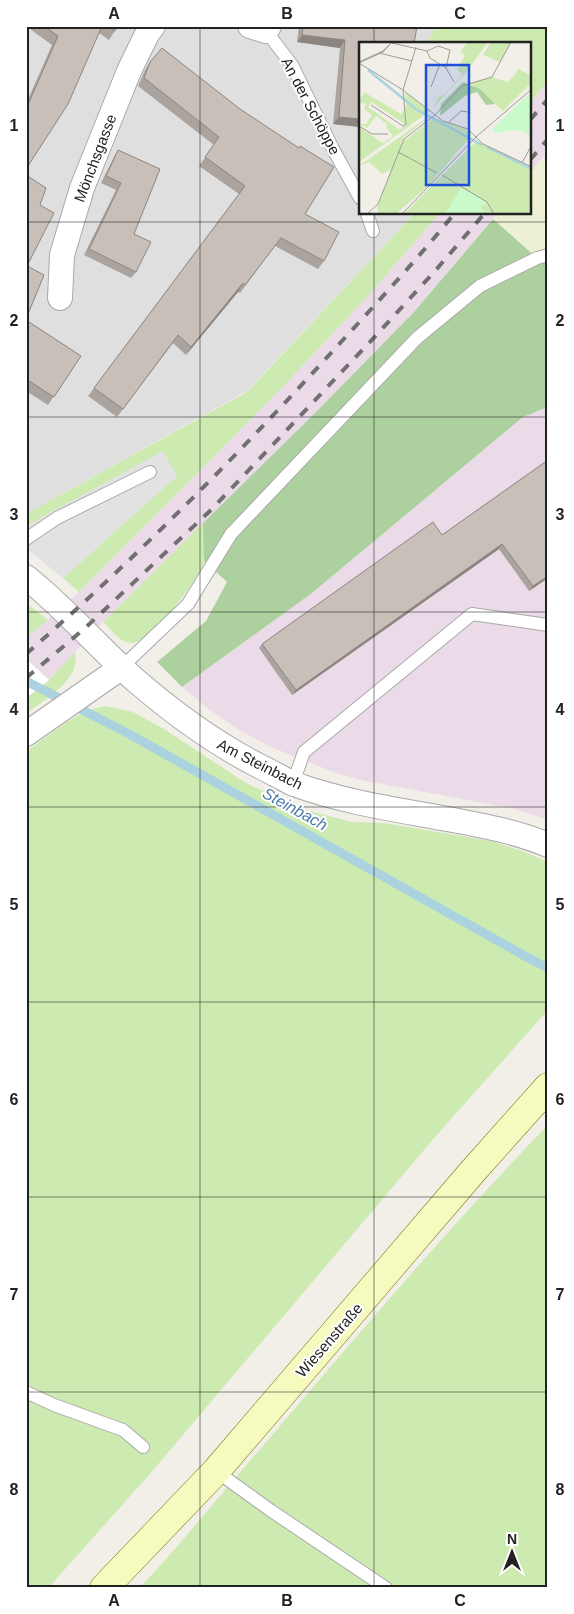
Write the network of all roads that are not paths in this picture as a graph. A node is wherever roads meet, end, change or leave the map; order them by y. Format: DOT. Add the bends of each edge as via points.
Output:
graph roads {
  1 [pos="153,26"];
  2 [pos="262,28"];
  3 [pos="359,196"];
  4 [pos="367,215"];
  5 [pos="373,230"];
  6 [pos="548,255"];
  7 [pos="60,298"];
  8 [pos="150,472"];
  9 [pos="26,539"];
  10 [pos="26,577"];
  11 [pos="548,625"];
  12 [pos="122,667"];
  13 [pos="32,730"];
  14 [pos="293,783"];
  15 [pos="548,845"];
  16 [pos="548,1087"];
  17 [pos="26,1392"];
  18 [pos="143,1447"];
  19 [pos="216,1471"];
  20 [pos="104,1588"];
  21 [pos="386,1588"];
  1 -- 7 [label="street, Mönchsgasse" via="129,71 82,188 62,255"];
  2 -- 3 [label="lane, An der Schöppe" via="292,65"];
  4 -- 5 [label="lane"];
  6 -- 12 [label="lane" via="480,286 417,338 230,534 188,604"];
  8 -- 9 [label="lane" via="57,518"];
  10 -- 12 [label="street, Am Steinbach"];
  11 -- 14 [label="lane" via="472,614 304,752"];
  12 -- 13 [label="street"];
  12 -- 14 [label="street, Am Steinbach" via="184,720 228,750"];
  14 -- 15 [label="street, Am Steinbach" via="366,804 500,828"];
  16 -- 19 [label="street, Wiesenstraße"];
  17 -- 18 [label="lane" via="123,1430"];
  19 -- 20 [label="street, Wiesenstraße"];
  19 -- 21 [label="lane"];
}
